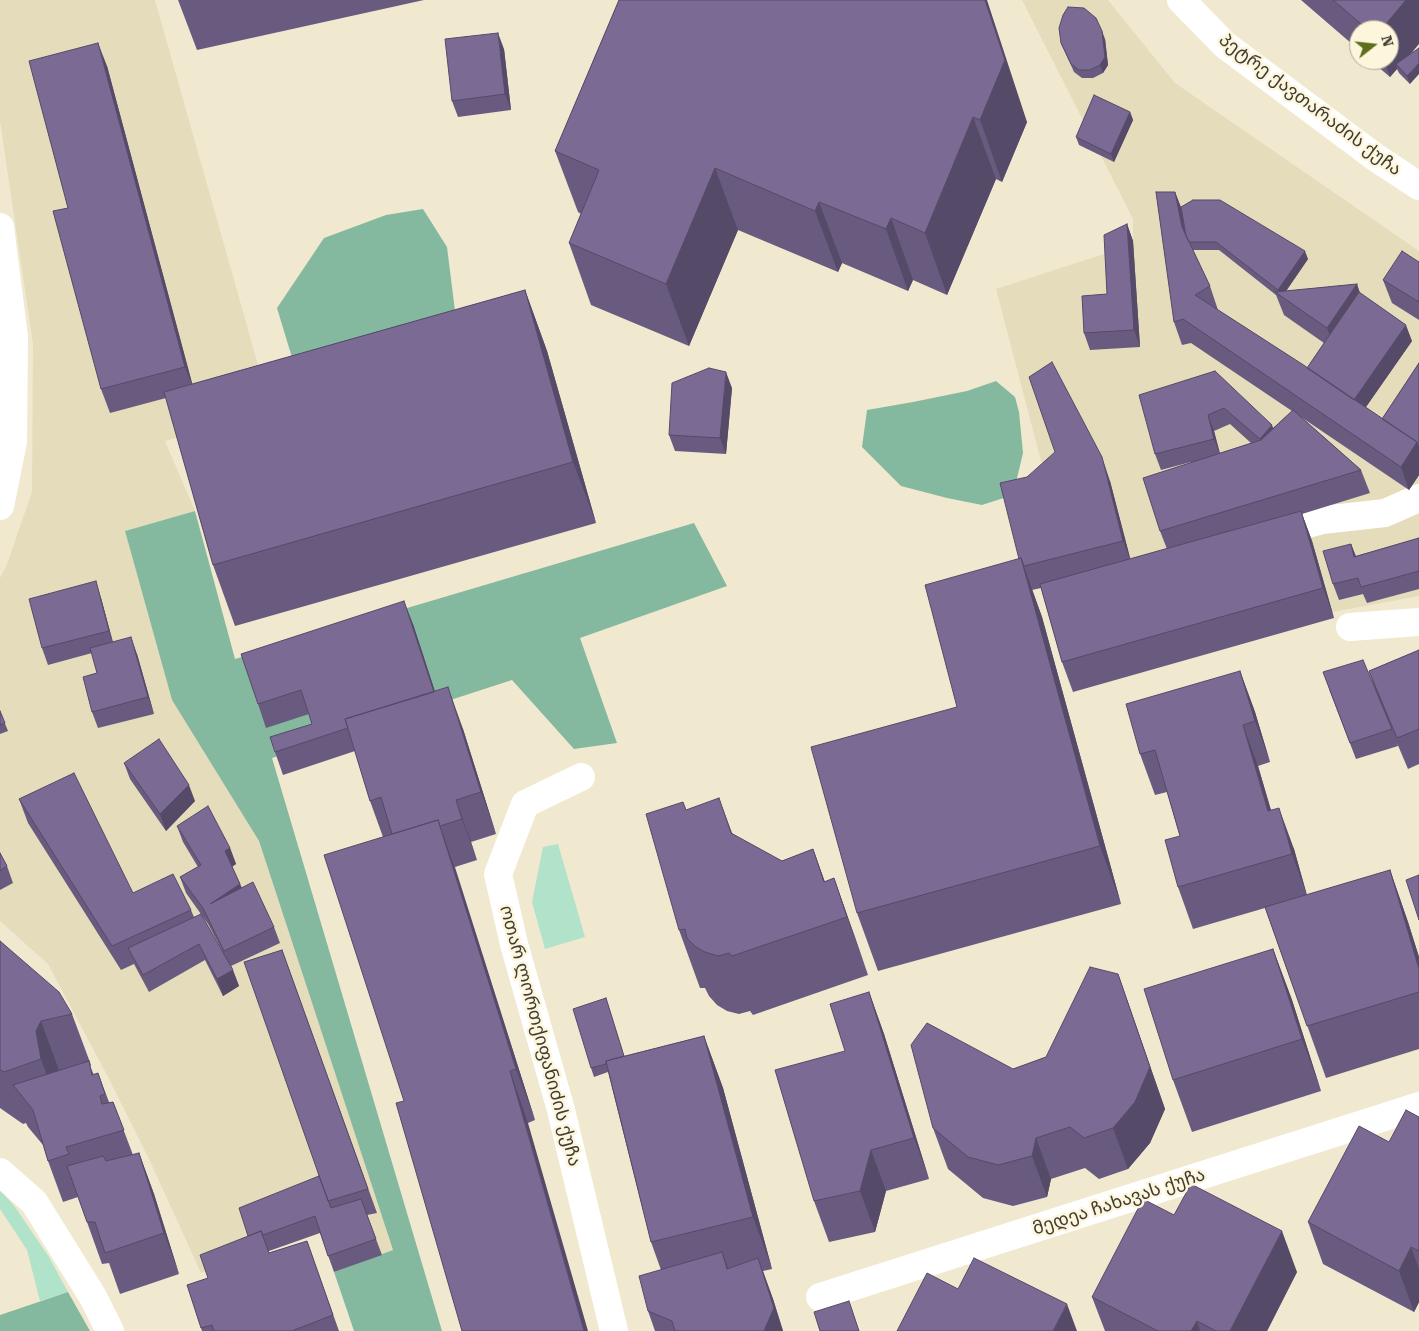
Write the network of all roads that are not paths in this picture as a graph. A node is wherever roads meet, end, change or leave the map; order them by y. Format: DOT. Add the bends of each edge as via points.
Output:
graph roads {
  1 [pos="1181,0"];
  2 [pos="1419,186"];
  3 [pos="0,227"];
  4 [pos="1419,498"];
  5 [pos="0,506"];
  6 [pos="1245,541"];
  7 [pos="1419,622"];
  8 [pos="1350,627"];
  9 [pos="581,777"];
  10 [pos="1419,1106"];
  11 [pos="0,1172"];
  12 [pos="820,1297"];
  13 [pos="110,1331"];
  14 [pos="614,1331"];
  1 -- 2 [label="street, პეტრე ქავთარაძის ქუჩა" via="1225,45"];
  3 -- 5 [label="street" via="14,337 13,442"];
  4 -- 6 [label="street" via="1385,513 1322,520"];
  7 -- 8 [label="street"];
  9 -- 14 [label="street, ოთარ ლორთქიფანიძის ქუჩა" via="524,804 498,874 514,944 561,1110"];
  10 -- 12 [label="street, მედეა ჩახავას ქუჩა"];
  11 -- 13 [label="street" via="34,1202 93,1297"];
}
